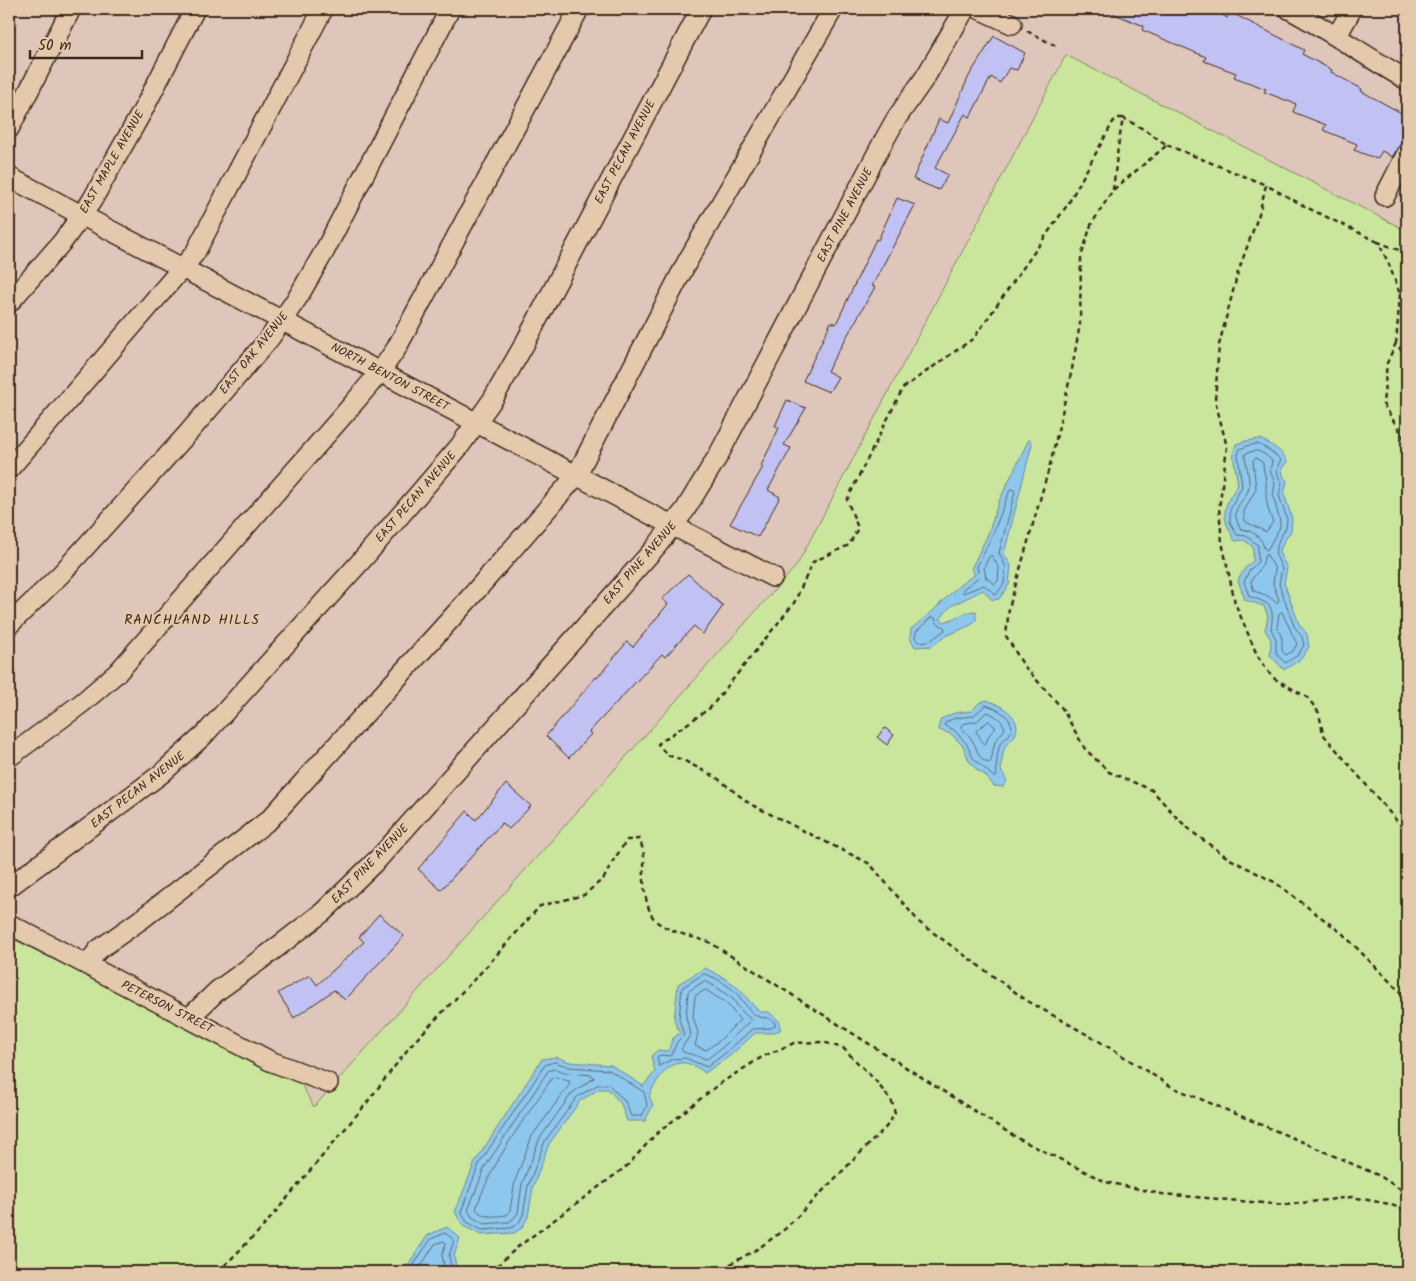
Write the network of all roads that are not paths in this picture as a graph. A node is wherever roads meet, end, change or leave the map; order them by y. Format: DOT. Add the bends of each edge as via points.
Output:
graph roads {
  1 [pos="71,9"];
  2 [pos="195,9"];
  3 [pos="323,9"];
  4 [pos="450,9"];
  5 [pos="579,9"];
  6 [pos="701,9"];
  7 [pos="833,9"];
  8 [pos="965,9"];
  9 [pos="979,9"];
  10 [pos="1289,9"];
  11 [pos="1352,9"];
  12 [pos="1012,24"];
  13 [pos="1337,36"];
  14 [pos="1407,80"];
  15 [pos="9,129"];
  16 [pos="1407,153"];
  17 [pos="9,176"];
  18 [pos="1385,196"];
  19 [pos="81,215"];
  20 [pos="182,267"];
  21 [pos="9,303"];
  22 [pos="282,320"];
  23 [pos="380,372"];
  24 [pos="476,423"];
  25 [pos="9,469"];
  26 [pos="576,476"];
  27 [pos="672,526"];
  28 [pos="773,577"];
  29 [pos="9,624"];
  30 [pos="9,757"];
  31 [pos="9,887"];
  32 [pos="9,924"];
  33 [pos="87,965"];
  34 [pos="189,1018"];
  35 [pos="328,1083"];
  1 -- 15 [label="street"];
  2 -- 19 [label="street, EAST MAPLE AVENUE" via="115,162"];
  3 -- 20 [label="street" via="195,253"];
  4 -- 22 [label="street, EAST OAK AVENUE" via="324,252"];
  5 -- 23 [label="street"];
  6 -- 24 [label="street, EAST PECAN AVENUE" via="524,343"];
  7 -- 26 [label="street" via="687,262"];
  8 -- 27 [label="street, EAST PINE AVENUE" via="926,76 896,119 718,456"];
  9 -- 12 [label="street"];
  10 -- 13 [label="street"];
  11 -- 13 [label="street"];
  13 -- 14 [label="street"];
  16 -- 18 [label="street"];
  17 -- 19 [label="street, NORTH BENTON STREET"];
  19 -- 20 [label="street, NORTH BENTON STREET"];
  19 -- 21 [label="street, EAST MAPLE AVENUE"];
  20 -- 22 [label="street, NORTH BENTON STREET"];
  20 -- 25 [label="street"];
  22 -- 23 [label="street, NORTH BENTON STREET"];
  22 -- 29 [label="street, EAST OAK AVENUE" via="230,385 61,574"];
  23 -- 24 [label="street, NORTH BENTON STREET"];
  23 -- 30 [label="street" via="118,672"];
  24 -- 26 [label="street, NORTH BENTON STREET"];
  24 -- 31 [label="street, EAST PECAN AVENUE" via="427,486 204,735 161,774"];
  26 -- 27 [label="street, NORTH BENTON STREET"];
  26 -- 33 [label="street" via="270,819 98,950"];
  27 -- 28 [label="street, NORTH BENTON STREET"];
  27 -- 34 [label="street, EAST PINE AVENUE" via="380,857 328,907 217,991"];
  32 -- 33 [label="street, PETERSON STREET"];
  33 -- 34 [label="street, PETERSON STREET"];
  34 -- 35 [label="street, PETERSON STREET" via="270,1060"];
}
